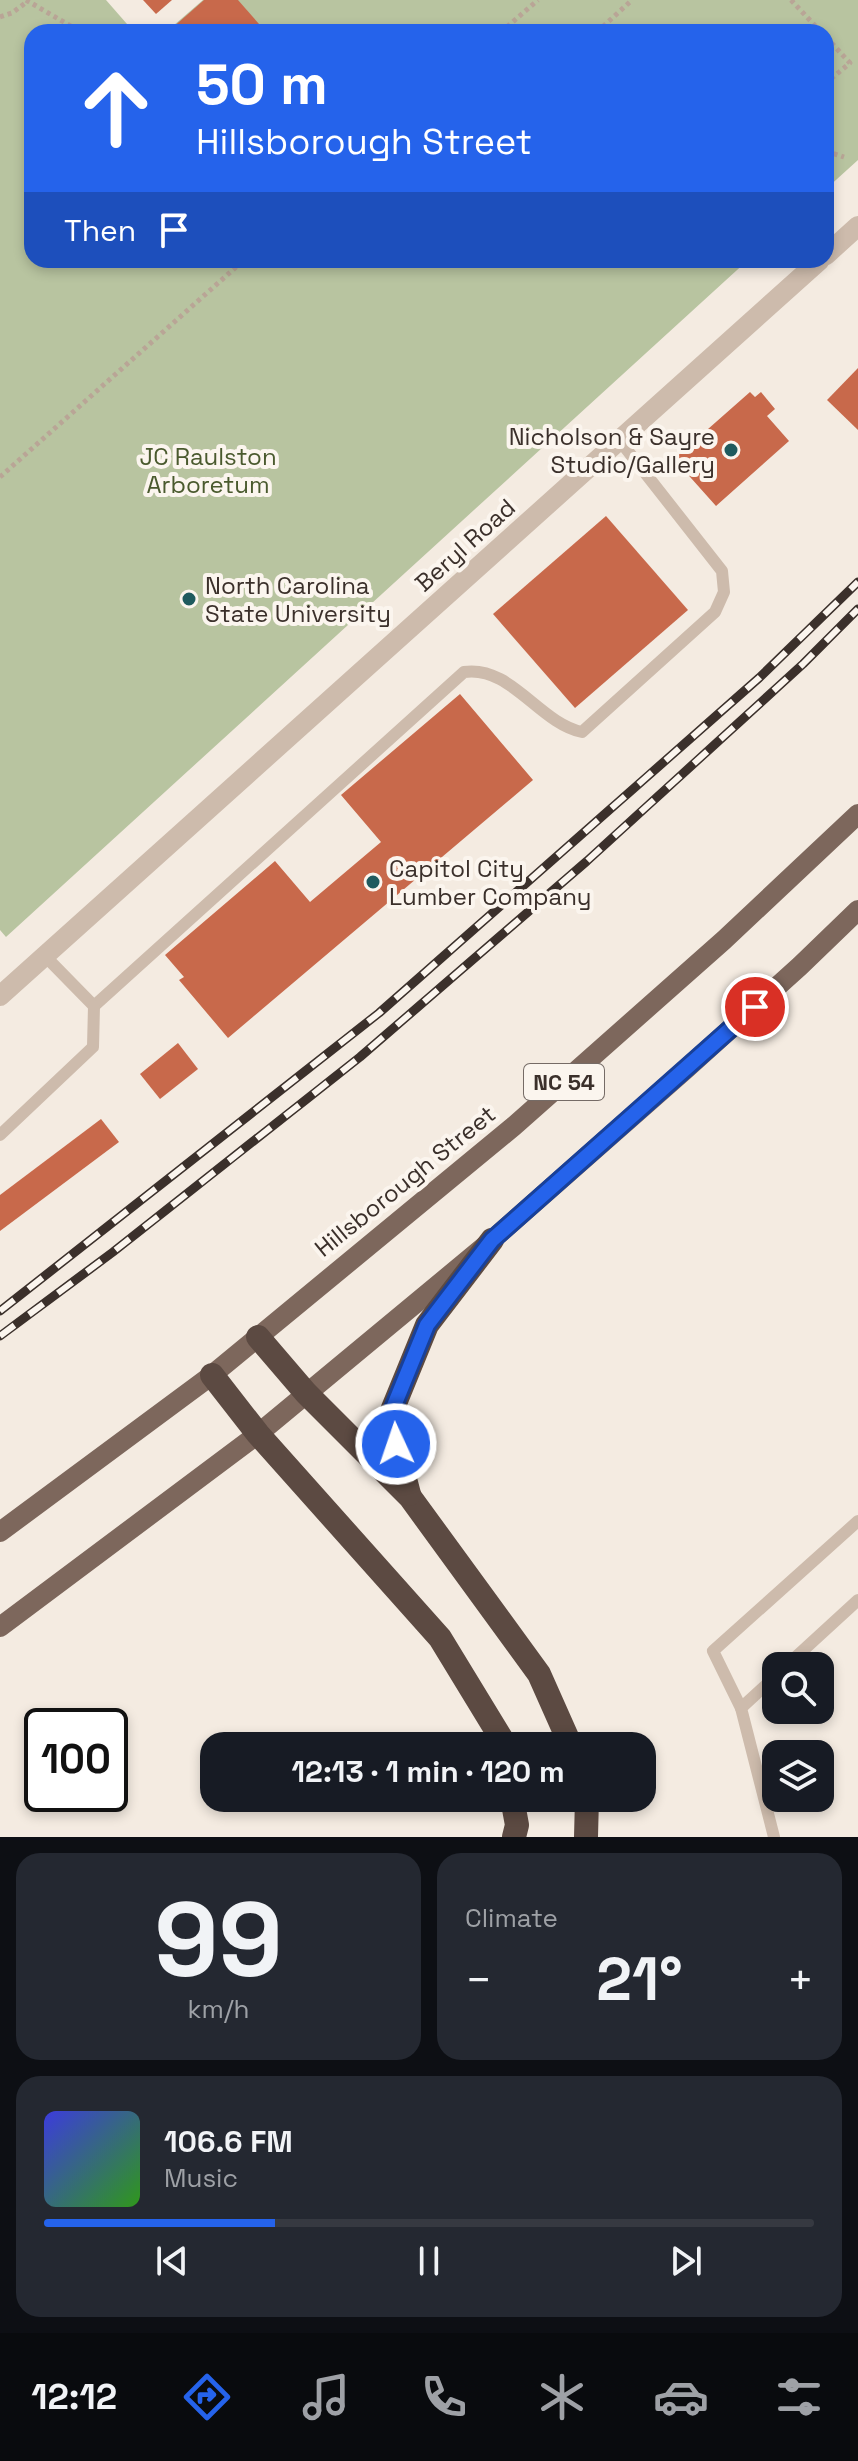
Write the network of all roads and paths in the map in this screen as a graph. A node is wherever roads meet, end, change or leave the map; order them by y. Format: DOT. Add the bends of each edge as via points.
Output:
graph roads {
  1 [pos="27,0"];
  2 [pos="538,0"];
  3 [pos="632,0"];
  4 [pos="791,0"];
  5 [pos="0,17"];
  6 [pos="68,24"];
  7 [pos="510,24"];
  8 [pos="607,24"];
  9 [pos="814,24"];
  10 [pos="834,46"];
  11 [pos="834,76"];
  12 [pos="834,154"];
  13 [pos="844,157"];
  14 [pos="858,226"];
  15 [pos="834,248"];
  16 [pos="235,268"];
  17 [pos="811,268"];
  18 [pos="620,441"];
  19 [pos="0,477"];
  20 [pos="858,814"];
  21 [pos="858,910"];
  22 [pos="45,956"];
  23 [pos="0,996"];
  24 [pos="94,1006"];
  25 [pos="0,1135"];
  26 [pos="492,1240"];
  27 [pos="258,1337"];
  28 [pos="212,1375"];
  29 [pos="306,1393"];
  30 [pos="258,1434"];
  31 [pos="410,1497"];
  32 [pos="858,1521"];
  33 [pos="0,1532"];
  34 [pos="858,1600"];
  35 [pos="0,1627"];
  36 [pos="801,1652"];
  37 [pos="762,1689"];
  38 [pos="741,1708"];
  39 [pos="497,1732"];
  40 [pos="565,1732"];
  41 [pos="515,1812"];
  42 [pos="587,1812"];
  43 [pos="514,1837"];
  44 [pos="586,1837"];
  45 [pos="774,1837"];
  1 -- 5 [label="path"];
  1 -- 6 [label="path"];
  2 -- 7 [label="path"];
  3 -- 8 [label="path"];
  4 -- 9 [label="path"];
  10 -- 11 [label="path" via="850,63"];
  12 -- 13 [label="path"];
  14 -- 15 [label="street"];
  16 -- 19 [label="path"];
  17 -- 18 [label="street, Beryl Road"];
  18 -- 22 [label="street, Beryl Road"];
  18 -- 24 [label="lane" via="722,571 724,592 715,612 582,732 568,729 499,678 479,670 464,672"];
  20 -- 27 [label="main road, Hillsborough Street / NC 54" via="514,1126"];
  21 -- 26 [label="main road, NC 54"];
  22 -- 23 [label="street, Beryl Road"];
  22 -- 24 [label="lane"];
  24 -- 25 [label="lane" via="93,1047"];
  26 -- 29 [label="main road, NC 54"];
  26 -- 31 [label="highway" via="427,1325 389,1418"];
  27 -- 28 [label="main road, Hillsborough Street / NC 54"];
  27 -- 29 [label="highway"];
  28 -- 30 [label="highway"];
  28 -- 33 [label="main road, Hillsborough Street / NC 54"];
  29 -- 30 [label="main road, NC 54"];
  29 -- 31 [label="highway"];
  30 -- 35 [label="main road, NC 54"];
  30 -- 39 [label="highway" via="440,1638"];
  31 -- 40 [label="highway" via="539,1674"];
  32 -- 38 [label="lane" via="713,1651"];
  34 -- 36 [label="lane"];
  37 -- 38 [label="lane"];
  38 -- 45 [label="lane"];
  41 -- 43 [label="highway"];
  42 -- 44 [label="highway"];
}
